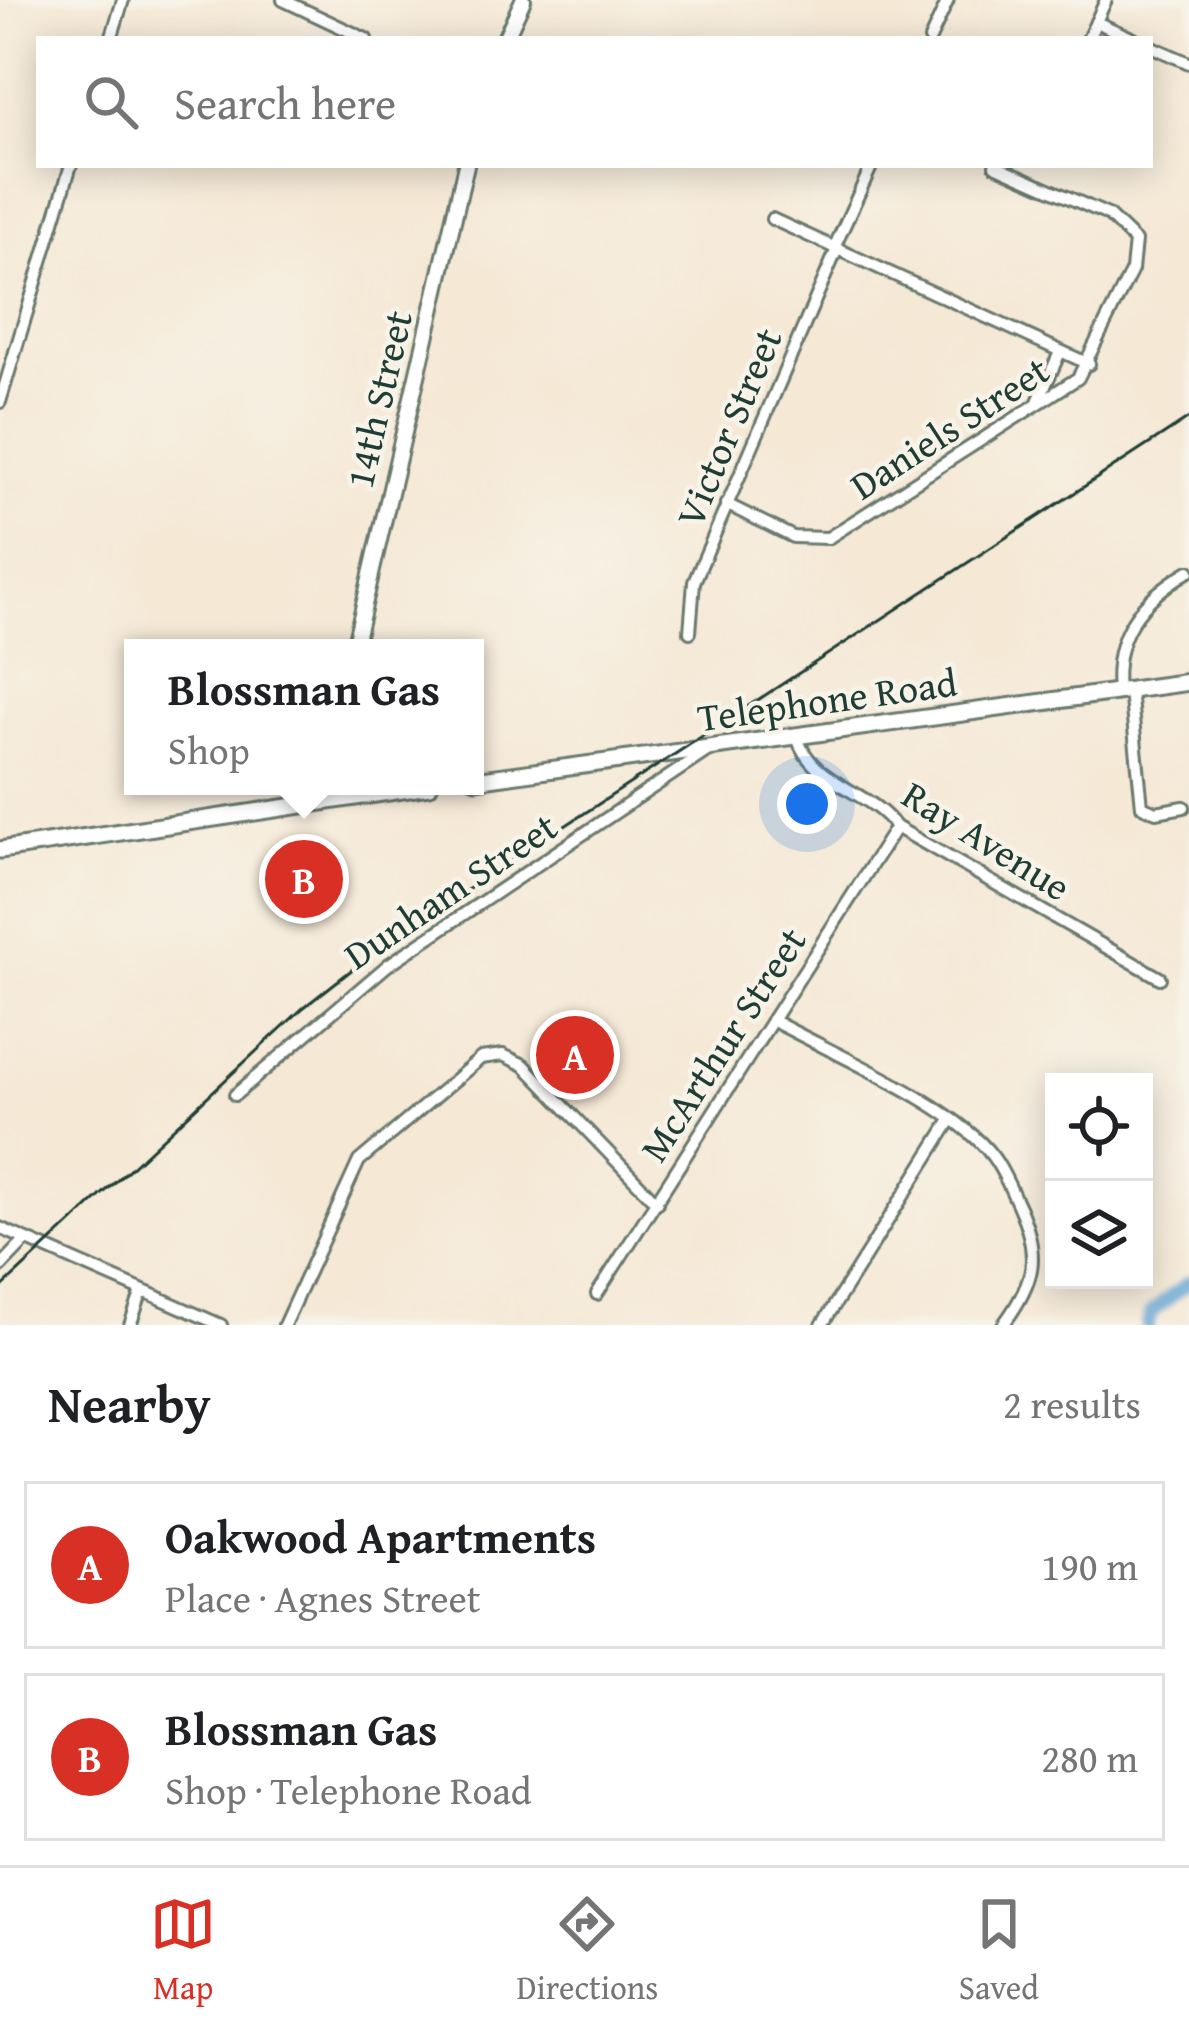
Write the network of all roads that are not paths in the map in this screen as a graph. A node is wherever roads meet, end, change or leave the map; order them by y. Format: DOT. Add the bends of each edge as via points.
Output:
graph roads {
  1 [pos="123,0"];
  2 [pos="283,0"];
  3 [pos="523,0"];
  4 [pos="948,0"];
  5 [pos="1106,0"];
  6 [pos="1096,22"];
  7 [pos="111,36"];
  8 [pos="360,36"];
  9 [pos="506,36"];
  10 [pos="931,36"];
  11 [pos="1089,36"];
  12 [pos="1127,36"];
  13 [pos="1153,47"];
  14 [pos="1189,64"];
  15 [pos="69,168"];
  16 [pos="465,168"];
  17 [pos="871,168"];
  18 [pos="1002,168"];
  19 [pos="1029,168"];
  20 [pos="1024,178"];
  21 [pos="772,219"];
  22 [pos="836,249"];
  23 [pos="1060,352"];
  24 [pos="1089,364"];
  25 [pos="0,402"];
  26 [pos="1036,406"];
  27 [pos="726,504"];
  28 [pos="1189,571"];
  29 [pos="690,632"];
  30 [pos="355,639"];
  31 [pos="1189,682"];
  32 [pos="1124,690"];
  33 [pos="797,737"];
  34 [pos="710,749"];
  35 [pos="484,779"];
  36 [pos="310,795"];
  37 [pos="1184,807"];
  38 [pos="896,827"];
  39 [pos="0,850"];
  40 [pos="1160,978"];
  41 [pos="772,1019"];
  42 [pos="235,1095"];
  43 [pos="951,1120"];
  44 [pos="656,1203"];
  45 [pos="0,1228"];
  46 [pos="26,1240"];
  47 [pos="0,1268"];
  48 [pos="142,1291"];
  49 [pos="597,1294"];
  50 [pos="130,1325"];
  51 [pos="221,1325"];
  52 [pos="284,1325"];
  53 [pos="822,1325"];
  54 [pos="1003,1325"];
  1 -- 7 [label="street"];
  2 -- 8 [label="street"];
  3 -- 9 [label="street"];
  4 -- 10 [label="street"];
  5 -- 6 [label="street"];
  6 -- 11 [label="street"];
  6 -- 12 [label="street"];
  13 -- 14 [label="street"];
  15 -- 25 [label="street"];
  16 -- 30 [label="street, 14th Street"];
  17 -- 22 [label="street, Victor Street"];
  18 -- 20 [label="street"];
  19 -- 20 [label="street"];
  20 -- 24 [label="street, Daniels Street" via="1120,222 1135,241"];
  21 -- 22 [label="street"];
  22 -- 23 [label="street"];
  22 -- 27 [label="street, Victor Street"];
  23 -- 24 [label="street"];
  23 -- 26 [label="street"];
  24 -- 26 [label="street, Daniels Street"];
  26 -- 27 [label="street, Daniels Street" via="817,542"];
  27 -- 29 [label="street, Victor Street" via="694,582"];
  28 -- 32 [label="street" via="1155,596 1122,637 1114,659"];
  31 -- 32 [label="main road, Telephone Road"];
  32 -- 33 [label="main road, Telephone Road"];
  32 -- 37 [label="street" via="1142,806"];
  33 -- 34 [label="main road, Telephone Road"];
  33 -- 38 [label="street, Ray Avenue" via="811,765"];
  34 -- 35 [label="main road, Telephone Road"];
  34 -- 42 [label="street, Dunham Street" via="388,964"];
  36 -- 39 [label="main road"];
  38 -- 40 [label="street, Ray Avenue"];
  38 -- 41 [label="street, McArthur Street"];
  41 -- 43 [label="street"];
  41 -- 44 [label="street, McArthur Street"];
  43 -- 53 [label="street"];
  43 -- 54 [label="street" via="993,1157 1034,1247 1027,1293"];
  44 -- 49 [label="street, McArthur Street"];
  44 -- 52 [label="street" via="524,1065 503,1055 481,1058 359,1161"];
  45 -- 46 [label="street"];
  46 -- 47 [label="street"];
  46 -- 48 [label="street"];
  48 -- 50 [label="street"];
  48 -- 51 [label="street"];
}
